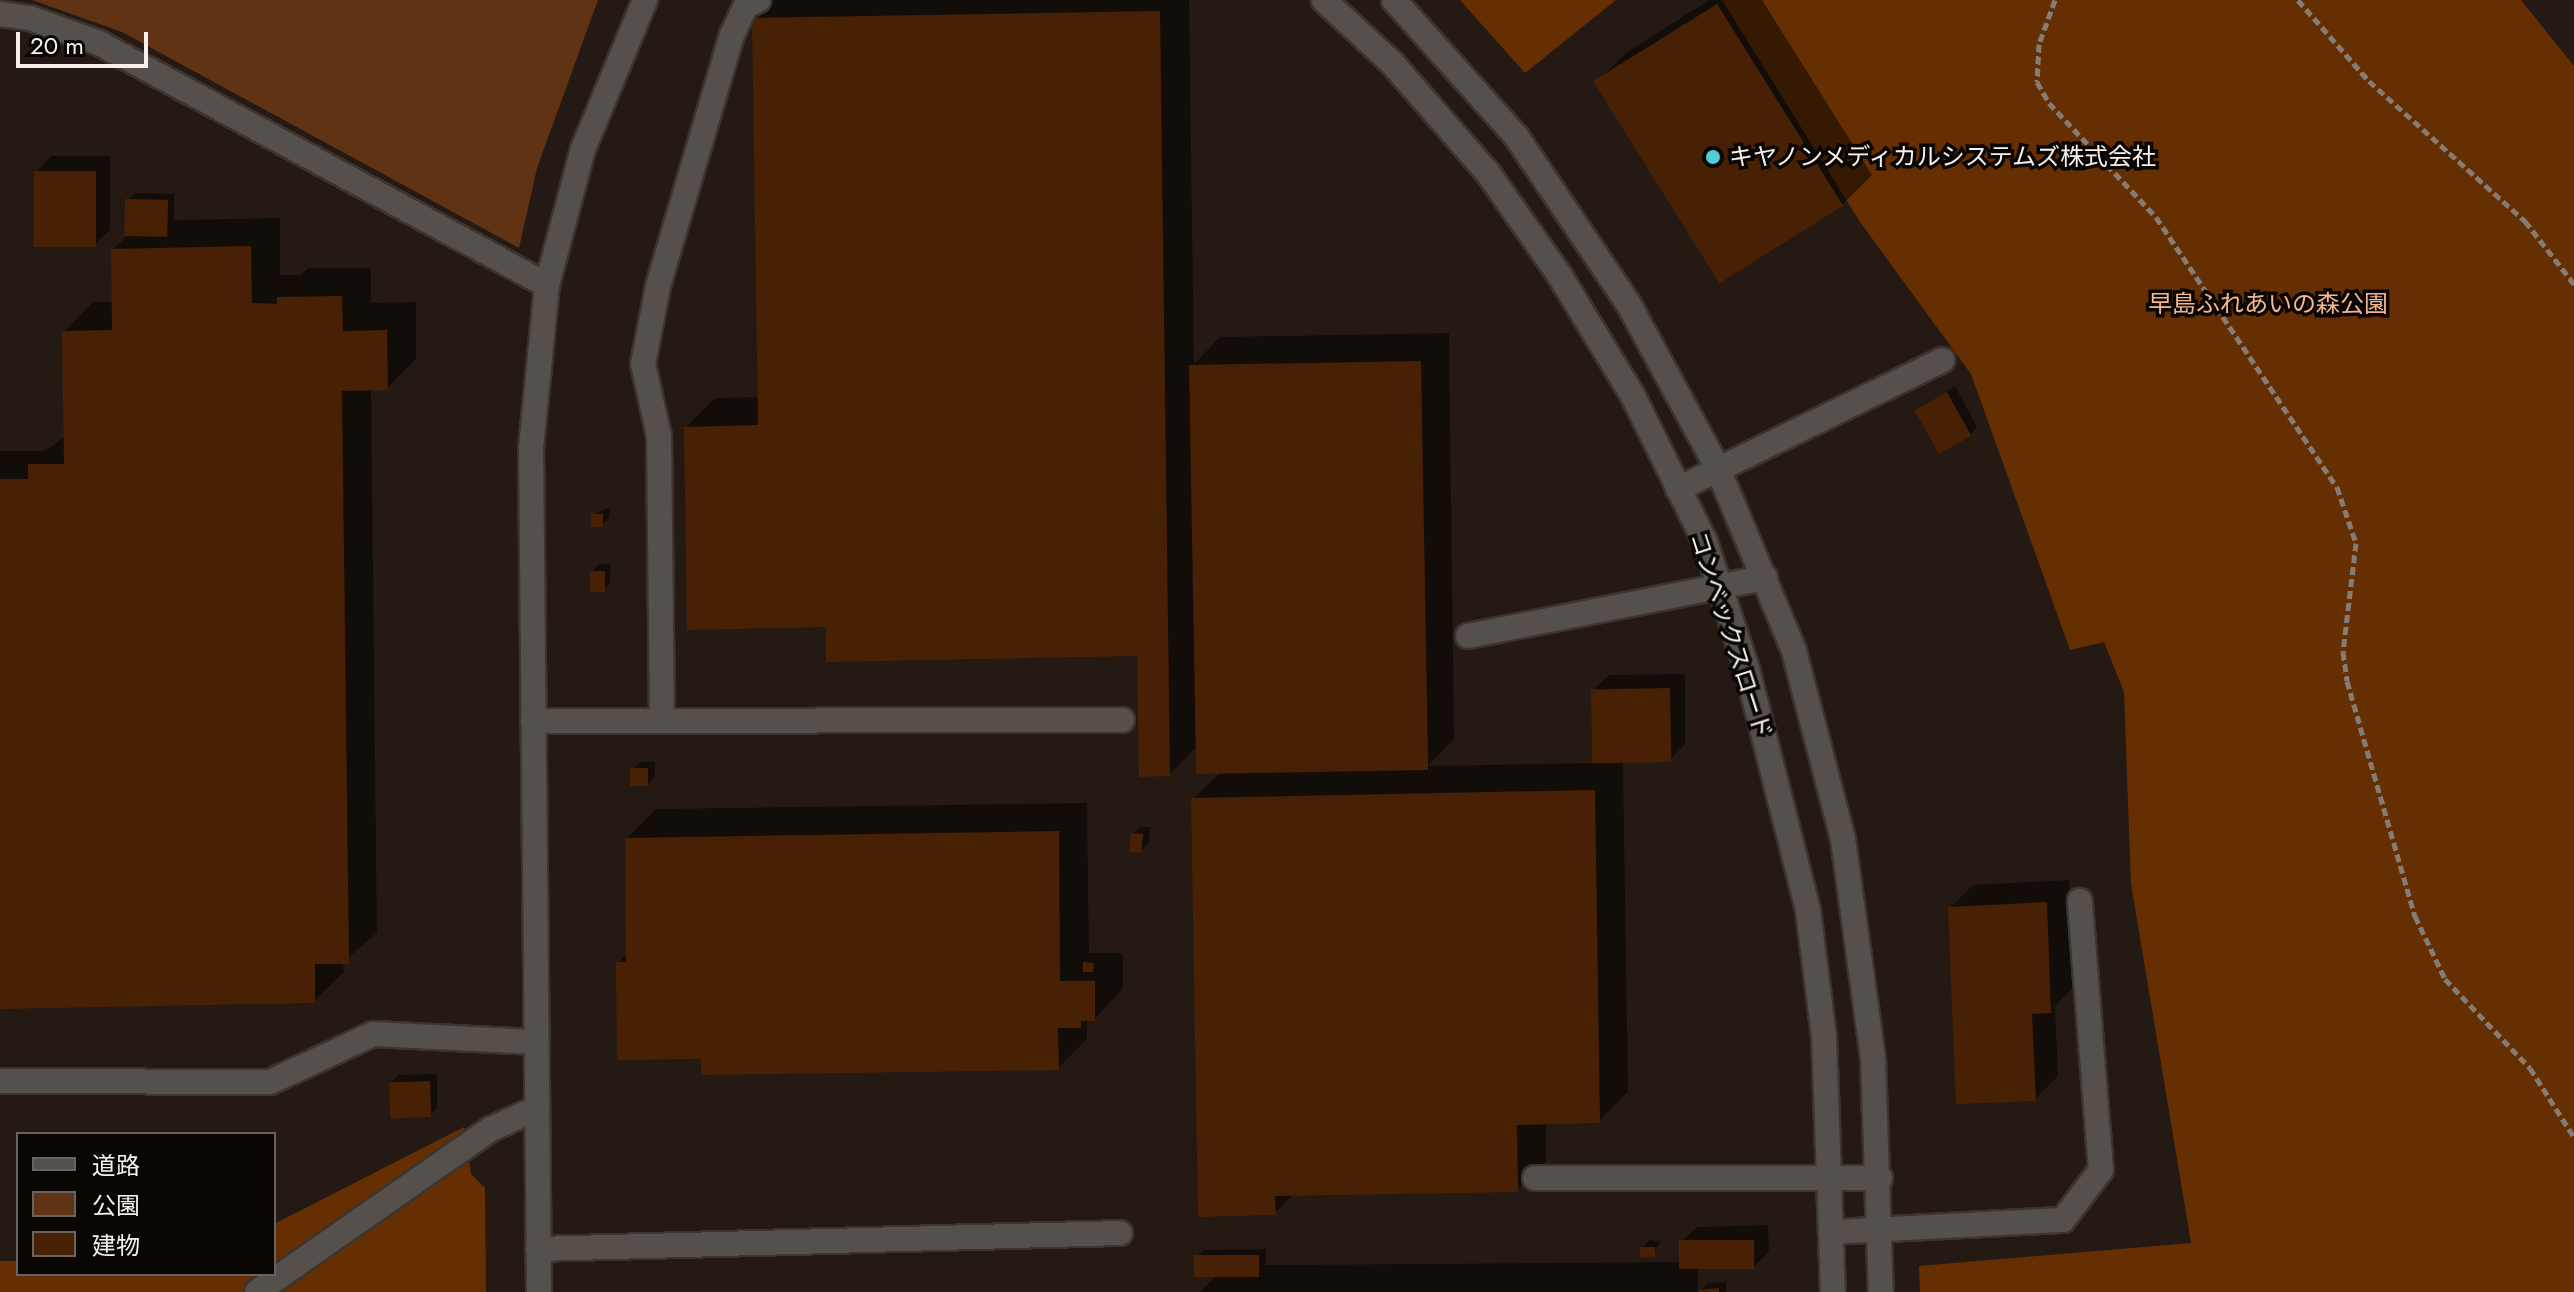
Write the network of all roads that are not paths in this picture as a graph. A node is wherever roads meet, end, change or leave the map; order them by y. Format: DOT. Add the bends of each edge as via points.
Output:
graph roads {
  1 [pos="645,0"];
  2 [pos="758,0"];
  3 [pos="1324,0"];
  4 [pos="1394,0"];
  5 [pos="0,14"];
  6 [pos="547,285"];
  7 [pos="1942,360"];
  8 [pos="1718,469"];
  9 [pos="1678,489"];
  10 [pos="1765,578"];
  11 [pos="1720,587"];
  12 [pos="1468,636"];
  13 [pos="1122,720"];
  14 [pos="533,721"];
  15 [pos="662,721"];
  16 [pos="2080,901"];
  17 [pos="535,1042"];
  18 [pos="0,1081"];
  19 [pos="535,1109"];
  20 [pos="1535,1178"];
  21 [pos="1880,1178"];
  22 [pos="1831,1179"];
  23 [pos="1881,1229"];
  24 [pos="1833,1232"];
  25 [pos="1120,1233"];
  26 [pos="538,1249"];
  27 [pos="257,1292"];
  28 [pos="539,1292"];
  29 [pos="1833,1292"];
  30 [pos="1881,1292"];
  1 -- 6 [label="street" via="583,149"];
  2 -- 15 [label="street" via="745,7 732,35 658,286 643,364 659,436"];
  3 -- 9 [label="street, コンベックスロード" via="1392,63 1488,173 1609,356"];
  4 -- 8 [label="street, コンベックスロード" via="1516,136 1573,213 1687,404"];
  5 -- 6 [label="street" via="30,18 99,43"];
  6 -- 14 [label="street" via="531,448"];
  7 -- 8 [label="street"];
  8 -- 9 [label="street"];
  8 -- 10 [label="street, コンベックスロード"];
  9 -- 11 [label="street, コンベックスロード"];
  10 -- 11 [label="street"];
  10 -- 21 [label="street, コンベックスロード" via="1794,651 1843,839 1873,1057"];
  11 -- 12 [label="street"];
  11 -- 22 [label="street, コンベックスロード" via="1747,669 1808,910 1824,1036"];
  13 -- 15 [label="street"];
  14 -- 15 [label="street"];
  14 -- 17 [label="street"];
  16 -- 23 [label="street" via="2101,1170 2063,1220"];
  17 -- 18 [label="street" via="373,1034 270,1082"];
  17 -- 19 [label="street"];
  19 -- 26 [label="street"];
  19 -- 27 [label="street" via="491,1129"];
  20 -- 22 [label="street"];
  21 -- 22 [label="street"];
  21 -- 23 [label="street, コンベックスロード"];
  22 -- 24 [label="street, コンベックスロード"];
  23 -- 24 [label="street"];
  23 -- 30 [label="street, コンベックスロード"];
  24 -- 29 [label="street, コンベックスロード"];
  25 -- 26 [label="street"];
  26 -- 28 [label="street"];
}
